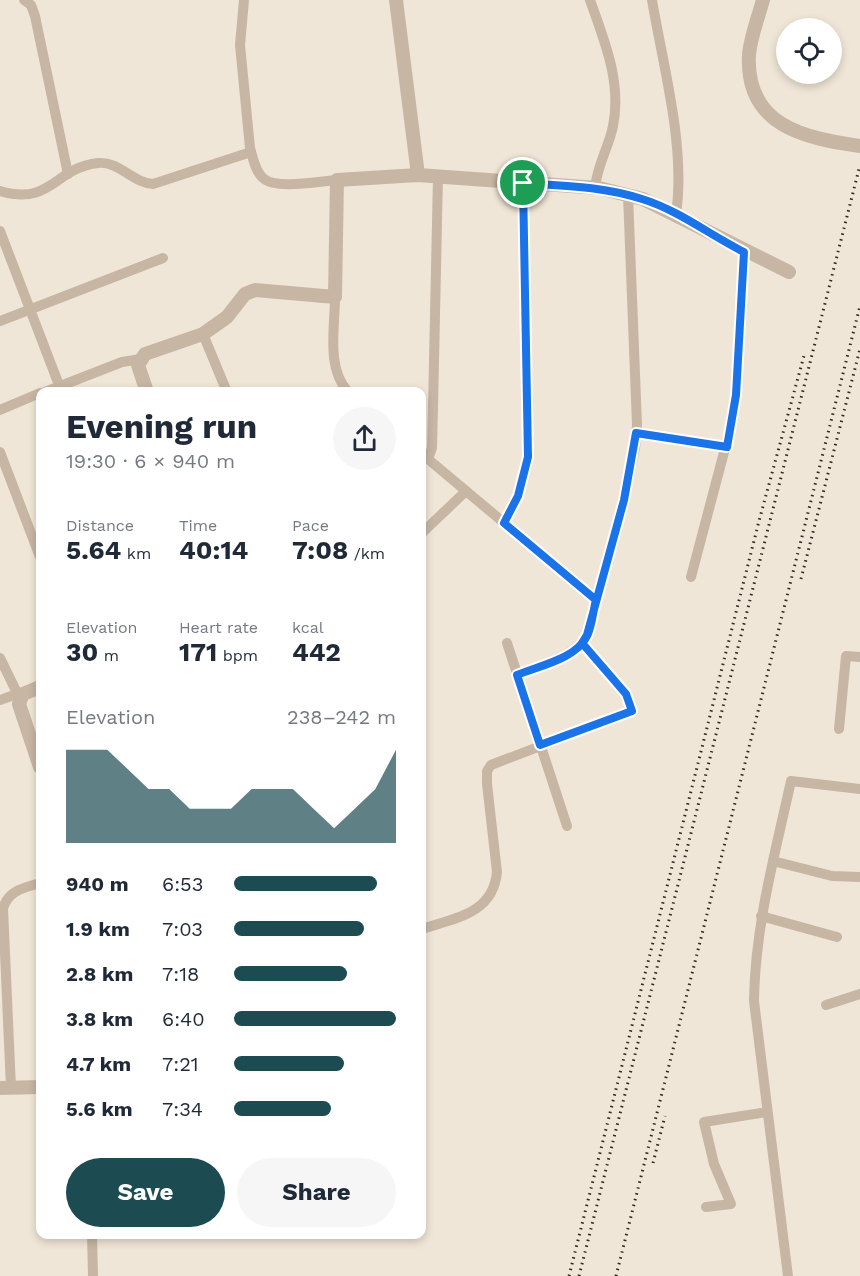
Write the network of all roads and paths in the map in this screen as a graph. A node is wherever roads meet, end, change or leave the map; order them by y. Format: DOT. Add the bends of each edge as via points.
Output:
graph roads {
  1 [pos="24,0"];
  2 [pos="244,0"];
  3 [pos="396,0"];
  4 [pos="590,0"];
  5 [pos="652,0"];
  6 [pos="763,0"];
  7 [pos="860,146"];
  8 [pos="251,152"];
  9 [pos="68,174"];
  10 [pos="418,175"];
  11 [pos="438,176"];
  12 [pos="337,180"];
  13 [pos="523,183"];
  14 [pos="595,188"];
  15 [pos="0,190"];
  16 [pos="628,195"];
  17 [pos="676,214"];
  18 [pos="0,231"];
  19 [pos="744,252"];
  20 [pos="163,258"];
  21 [pos="789,272"];
  22 [pos="335,297"];
  23 [pos="30,310"];
  24 [pos="0,321"];
  25 [pos="203,334"];
  26 [pos="141,359"];
  27 [pos="60,385"];
  28 [pos="55,387"];
  29 [pos="145,387"];
  30 [pos="225,387"];
  31 [pos="344,387"];
  32 [pos="36,395"];
  33 [pos="0,410"];
  34 [pos="636,433"];
  35 [pos="727,447"];
  36 [pos="0,452"];
  37 [pos="426,455"];
  38 [pos="426,459"];
  39 [pos="466,491"];
  40 [pos="504,523"];
  41 [pos="426,529"];
  42 [pos="36,546"];
  43 [pos="691,577"];
  44 [pos="596,600"];
  45 [pos="507,643"];
  46 [pos="582,643"];
  47 [pos="860,657"];
  48 [pos="0,658"];
  49 [pos="517,675"];
  50 [pos="36,689"];
  51 [pos="18,697"];
  52 [pos="0,700"];
  53 [pos="839,729"];
  54 [pos="540,745"];
  55 [pos="36,755"];
  56 [pos="860,789"];
  57 [pos="567,826"];
  58 [pos="773,861"];
  59 [pos="860,877"];
  60 [pos="36,884"];
  61 [pos="761,916"];
  62 [pos="426,928"];
  63 [pos="837,937"];
  64 [pos="860,994"];
  65 [pos="826,1005"];
  66 [pos="36,1087"];
  67 [pos="6,1088"];
  68 [pos="767,1112"];
  69 [pos="706,1207"];
  70 [pos="92,1239"];
  71 [pos="93,1276"];
  72 [pos="788,1276"];
  1 -- 9 [label="street" via="35,16"];
  2 -- 8 [label="street" via="240,45"];
  3 -- 10 [label="street"];
  4 -- 14 [label="street" via="613,70 615,113"];
  5 -- 17 [label="street" via="675,139"];
  6 -- 7 [label="street" via="749,55 752,82 762,105 770,116 793,132"];
  8 -- 9 [label="street" via="153,184 144,184 112,164 99,163"];
  8 -- 12 [label="street" via="263,179 273,184"];
  9 -- 15 [label="street" via="28,196"];
  10 -- 11 [label="street"];
  10 -- 12 [label="street"];
  11 -- 13 [label="street"];
  11 -- 37 [label="street" via="433,429 432,448"];
  12 -- 22 [label="street"];
  13 -- 14 [label="street"];
  13 -- 40 [label="street" via="528,449 518,496"];
  14 -- 16 [label="street"];
  16 -- 17 [label="street"];
  16 -- 34 [label="street"];
  17 -- 19 [label="street"];
  18 -- 23 [label="street"];
  19 -- 21 [label="street"];
  19 -- 35 [label="street" via="736,395"];
  20 -- 23 [label="street"];
  22 -- 25 [label="street" via="255,290 245,294 227,317"];
  22 -- 31 [label="street" via="334,363"];
  23 -- 24 [label="street"];
  23 -- 27 [label="street"];
  25 -- 26 [label="street" via="145,354"];
  25 -- 30 [label="street"];
  26 -- 27 [label="street"];
  26 -- 29 [label="street" via="138,365"];
  27 -- 28 [label="street"];
  32 -- 33 [label="street"];
  34 -- 35 [label="street"];
  34 -- 44 [label="street" via="624,500"];
  35 -- 43 [label="street"];
  36 -- 42 [label="street"];
  38 -- 39 [label="street"];
  39 -- 40 [label="street"];
  39 -- 41 [label="street"];
  40 -- 44 [label="street"];
  44 -- 46 [label="street"];
  45 -- 49 [label="street"];
  46 -- 49 [label="street" via="570,653"];
  46 -- 54 [label="street" via="626,694 632,711"];
  47 -- 53 [label="street" via="846,656"];
  48 -- 51 [label="street"];
  49 -- 54 [label="street"];
  50 -- 51 [label="street"];
  51 -- 52 [label="street"];
  51 -- 55 [label="street"];
  54 -- 57 [label="street"];
  54 -- 62 [label="street" via="500,760 487,771 497,872 488,899 462,916"];
  56 -- 58 [label="street" via="791,781"];
  58 -- 59 [label="street" via="832,876"];
  58 -- 61 [label="street"];
  60 -- 67 [label="street" via="15,891 6,898 3,908"];
  61 -- 63 [label="street"];
  61 -- 68 [label="street" via="754,1001"];
  64 -- 65 [label="street"];
  66 -- 67 [label="street"];
  68 -- 69 [label="street" via="704,1122 714,1164 731,1204"];
  68 -- 72 [label="street"];
  70 -- 71 [label="street"];
}
